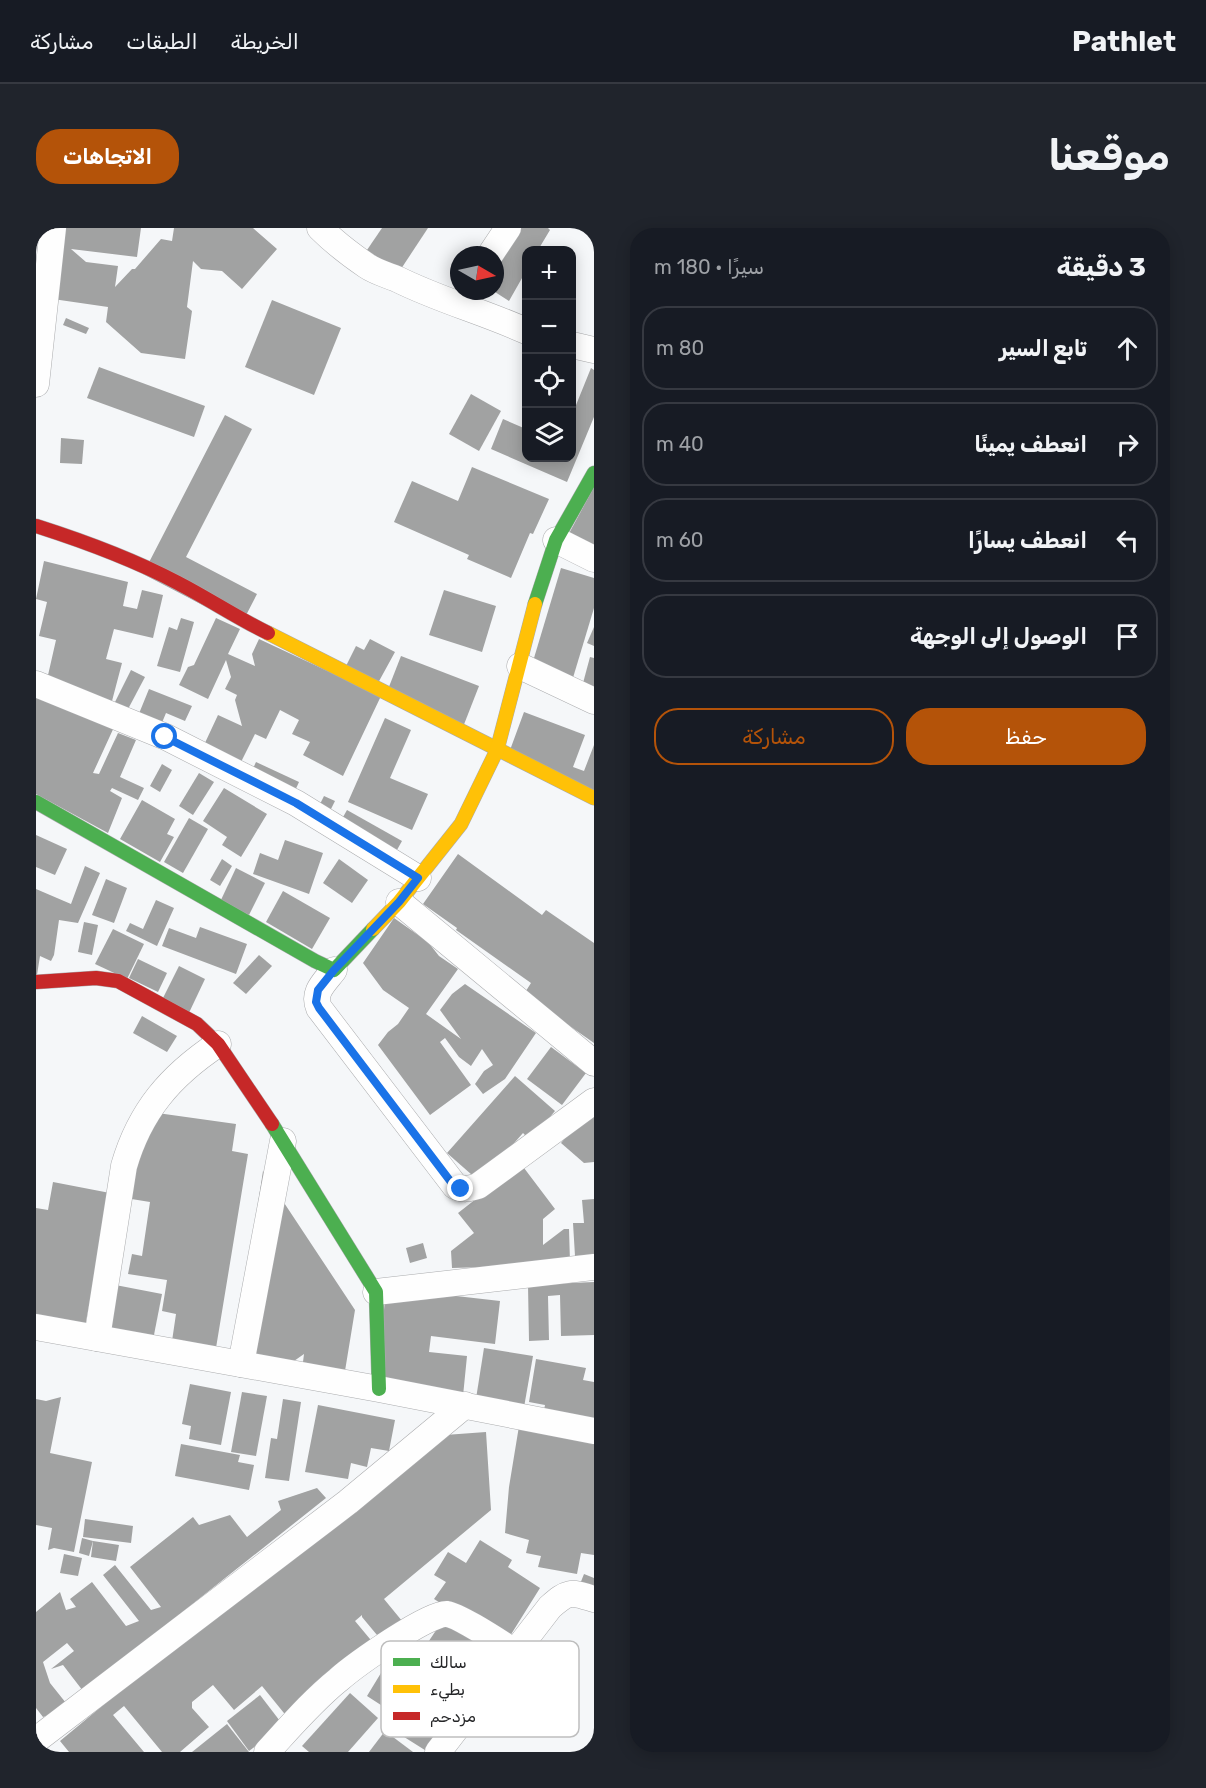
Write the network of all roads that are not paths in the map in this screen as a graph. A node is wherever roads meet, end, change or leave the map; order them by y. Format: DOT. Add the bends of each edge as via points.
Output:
graph roads {
  1 [pos="53,228"];
  2 [pos="320,228"];
  3 [pos="508,228"];
  4 [pos="496,246"];
  5 [pos="450,296"];
  6 [pos="466,300"];
  7 [pos="522,329"];
  8 [pos="576,346"];
  9 [pos="594,350"];
  10 [pos="36,384"];
  11 [pos="594,473"];
  12 [pos="36,526"];
  13 [pos="556,540"];
  14 [pos="594,559"];
  15 [pos="520,666"];
  16 [pos="36,684"];
  17 [pos="594,701"];
  18 [pos="497,750"];
  19 [pos="594,798"];
  20 [pos="36,802"];
  21 [pos="418,878"];
  22 [pos="399,902"];
  23 [pos="334,970"];
  24 [pos="36,982"];
  25 [pos="218,1044"];
  26 [pos="594,1063"];
  27 [pos="594,1101"];
  28 [pos="283,1141"];
  29 [pos="594,1267"];
  30 [pos="376,1292"];
  31 [pos="36,1327"];
  32 [pos="97,1338"];
  33 [pos="241,1364"];
  34 [pos="379,1389"];
  35 [pos="465,1405"];
  36 [pos="594,1431"];
  37 [pos="594,1599"];
  38 [pos="394,1641"];
  39 [pos="496,1641"];
  40 [pos="524,1641"];
  41 [pos="381,1650"];
  42 [pos="450,1737"];
  43 [pos="36,1742"];
  44 [pos="42,1752"];
  45 [pos="267,1752"];
  46 [pos="438,1752"];
  1 -- 10 [label="street"];
  2 -- 5 [label="street" via="367,266 416,289"];
  3 -- 4 [label="street"];
  6 -- 7 [label="street"];
  8 -- 9 [label="street"];
  11 -- 13 [label="street"];
  12 -- 18 [label="street" via="80,540 178,583 238,618"];
  13 -- 14 [label="street"];
  13 -- 15 [label="street"];
  15 -- 17 [label="street"];
  15 -- 18 [label="street"];
  16 -- 21 [label="street" via="165,737 296,803"];
  18 -- 19 [label="street"];
  18 -- 21 [label="street" via="461,824"];
  20 -- 23 [label="street"];
  21 -- 22 [label="street"];
  22 -- 23 [label="street"];
  22 -- 26 [label="street"];
  23 -- 27 [label="street" via="318,990 319,1008 454,1186 478,1186"];
  24 -- 25 [label="street" via="96,978 117,981 196,1024"];
  25 -- 28 [label="street"];
  25 -- 32 [label="street" via="196,1058 163,1089 131,1142"];
  28 -- 30 [label="street"];
  28 -- 33 [label="street"];
  29 -- 30 [label="street"];
  30 -- 34 [label="street"];
  31 -- 32 [label="street"];
  32 -- 33 [label="street"];
  33 -- 34 [label="street"];
  34 -- 35 [label="street"];
  35 -- 36 [label="street"];
  35 -- 43 [label="street" via="348,1502"];
  37 -- 40 [label="street" via="576,1594 562,1597"];
  38 -- 39 [label="street" via="439,1615 453,1616"];
  41 -- 45 [label="street" via="338,1679"];
  42 -- 46 [label="street"];
  43 -- 44 [label="street"];
}
